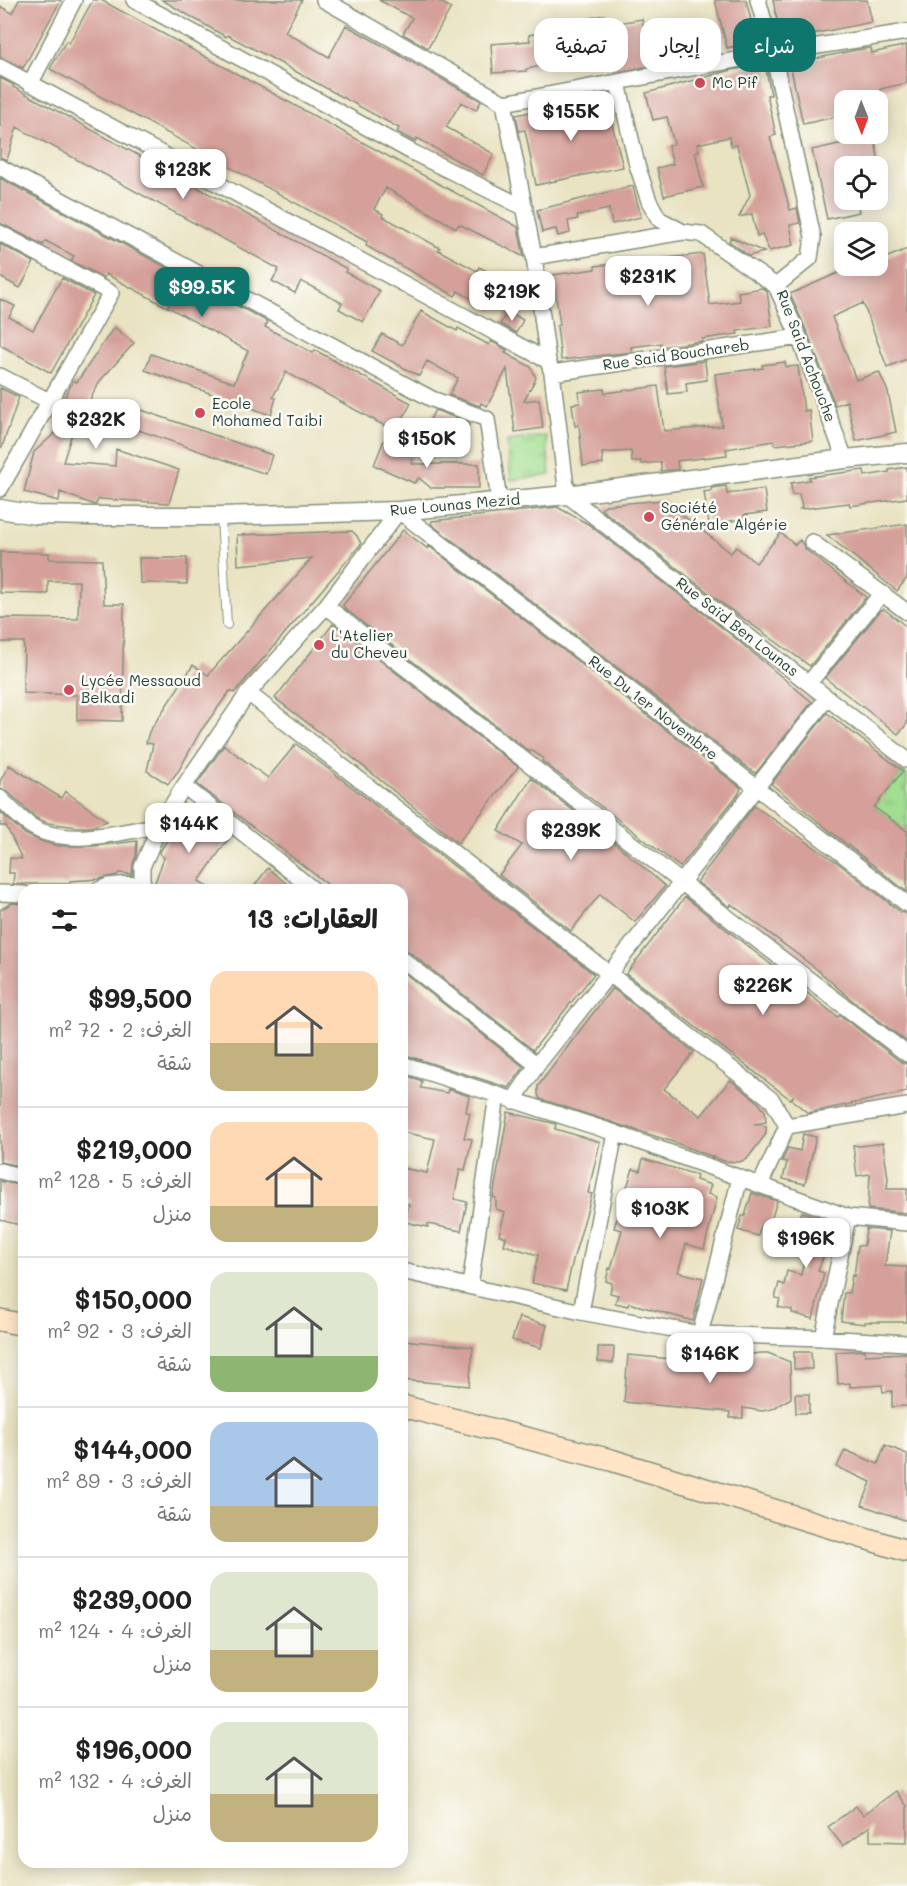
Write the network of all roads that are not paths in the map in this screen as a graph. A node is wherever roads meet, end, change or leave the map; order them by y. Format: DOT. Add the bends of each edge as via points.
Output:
graph roads {
  1 [pos="74,0"];
  2 [pos="134,0"];
  3 [pos="324,0"];
  4 [pos="758,0"];
  5 [pos="763,18"];
  6 [pos="907,32"];
  7 [pos="816,46"];
  8 [pos="733,60"];
  9 [pos="0,67"];
  10 [pos="777,72"];
  11 [pos="618,82"];
  12 [pos="30,84"];
  13 [pos="504,103"];
  14 [pos="0,167"];
  15 [pos="525,208"];
  16 [pos="683,232"];
  17 [pos="0,233"];
  18 [pos="534,257"];
  19 [pos="776,286"];
  20 [pos="799,337"];
  21 [pos="550,367"];
  22 [pos="0,376"];
  23 [pos="49,401"];
  24 [pos="907,453"];
  25 [pos="845,459"];
  26 [pos="0,489"];
  27 [pos="567,495"];
  28 [pos="499,500"];
  29 [pos="0,509"];
  30 [pos="399,511"];
  31 [pos="221,516"];
  32 [pos="812,542"];
  33 [pos="882,593"];
  34 [pos="904,604"];
  35 [pos="326,606"];
  36 [pos="226,625"];
  37 [pos="809,683"];
  38 [pos="248,693"];
  39 [pos="827,698"];
  40 [pos="907,760"];
  41 [pos="184,786"];
  42 [pos="756,788"];
  43 [pos="0,798"];
  44 [pos="160,825"];
  45 [pos="681,882"];
  46 [pos="142,884"];
  47 [pos="306,884"];
  48 [pos="0,893"];
  49 [pos="18,894"];
  50 [pos="907,904"];
  51 [pos="408,964"];
  52 [pos="608,974"];
  53 [pos="907,1054"];
  54 [pos="537,1065"];
  55 [pos="408,1066"];
  56 [pos="497,1095"];
  57 [pos="513,1101"];
  58 [pos="907,1106"];
  59 [pos="787,1126"];
  60 [pos="615,1133"];
  61 [pos="0,1171"];
  62 [pos="18,1176"];
  63 [pos="740,1178"];
  64 [pos="760,1185"];
  65 [pos="848,1216"];
  66 [pos="907,1223"];
  67 [pos="408,1272"];
  68 [pos="470,1286"];
  69 [pos="581,1312"];
  70 [pos="0,1320"];
  71 [pos="18,1324"];
  72 [pos="700,1335"];
  73 [pos="823,1338"];
  74 [pos="907,1343"];
  75 [pos="408,1408"];
  76 [pos="907,1551"];
  1 -- 12 [label="street"];
  2 -- 15 [label="street" via="402,147"];
  3 -- 13 [label="street"];
  4 -- 5 [label="street, Rue Said Achouche"];
  6 -- 7 [label="street"];
  8 -- 11 [label="street"];
  9 -- 12 [label="street"];
  10 -- 19 [label="street, Rue Said Achouche" via="813,237 810,258"];
  11 -- 13 [label="street"];
  11 -- 16 [label="street" via="649,201 659,219"];
  12 -- 21 [label="street"];
  13 -- 15 [label="street"];
  14 -- 28 [label="street" via="432,399 487,419"];
  15 -- 18 [label="street"];
  16 -- 18 [label="street"];
  16 -- 19 [label="street" via="701,234"];
  17 -- 23 [label="street" via="111,293"];
  18 -- 21 [label="street"];
  19 -- 20 [label="street, Rue Said Achouche"];
  20 -- 21 [label="street, Rue Said Bouchareb"];
  20 -- 25 [label="street, Rue Said Achouche"];
  21 -- 27 [label="street"];
  22 -- 23 [label="street"];
  23 -- 26 [label="street"];
  24 -- 25 [label="street, Rue Lounas Mezid"];
  25 -- 27 [label="street, Rue Lounas Mezid"];
  27 -- 28 [label="street, Rue Lounas Mezid"];
  27 -- 37 [label="street, Rue Saïd Ben Lounas"];
  28 -- 30 [label="street, Rue Lounas Mezid"];
  29 -- 31 [label="street, Rue Lounas Mezid" via="36,515"];
  30 -- 31 [label="street, Rue Lounas Mezid"];
  30 -- 35 [label="street"];
  30 -- 42 [label="street, Rue Du 1er Novembre"];
  31 -- 36 [label="lane"];
  32 -- 33 [label="street"];
  33 -- 34 [label="street"];
  33 -- 37 [label="street"];
  35 -- 38 [label="street"];
  35 -- 45 [label="street"];
  37 -- 39 [label="street, Rue Saïd Ben Lounas"];
  38 -- 41 [label="street"];
  38 -- 52 [label="street"];
  39 -- 40 [label="street, Rue Saïd Ben Lounas"];
  39 -- 42 [label="street"];
  41 -- 44 [label="street"];
  41 -- 47 [label="street"];
  42 -- 45 [label="street"];
  42 -- 50 [label="street, Rue Du 1er Novembre"];
  43 -- 44 [label="street" via="32,826 52,835 71,837"];
  44 -- 46 [label="street" via="142,867"];
  45 -- 52 [label="street"];
  45 -- 53 [label="street"];
  48 -- 49 [label="street"];
  51 -- 54 [label="street"];
  52 -- 54 [label="street"];
  52 -- 59 [label="street" via="772,1100"];
  54 -- 57 [label="street"];
  55 -- 56 [label="street"];
  56 -- 57 [label="street"];
  56 -- 68 [label="street"];
  57 -- 60 [label="street"];
  58 -- 59 [label="street"];
  59 -- 64 [label="street"];
  60 -- 63 [label="street"];
  60 -- 69 [label="street"];
  61 -- 62 [label="street"];
  63 -- 64 [label="street"];
  63 -- 72 [label="street"];
  64 -- 65 [label="street"];
  65 -- 66 [label="street"];
  65 -- 73 [label="street"];
  67 -- 68 [label="street"];
  68 -- 69 [label="street"];
  69 -- 72 [label="street"];
  70 -- 71 [label="main road"];
  72 -- 73 [label="street"];
  73 -- 74 [label="street"];
  75 -- 76 [label="main road" via="611,1460"];
}
